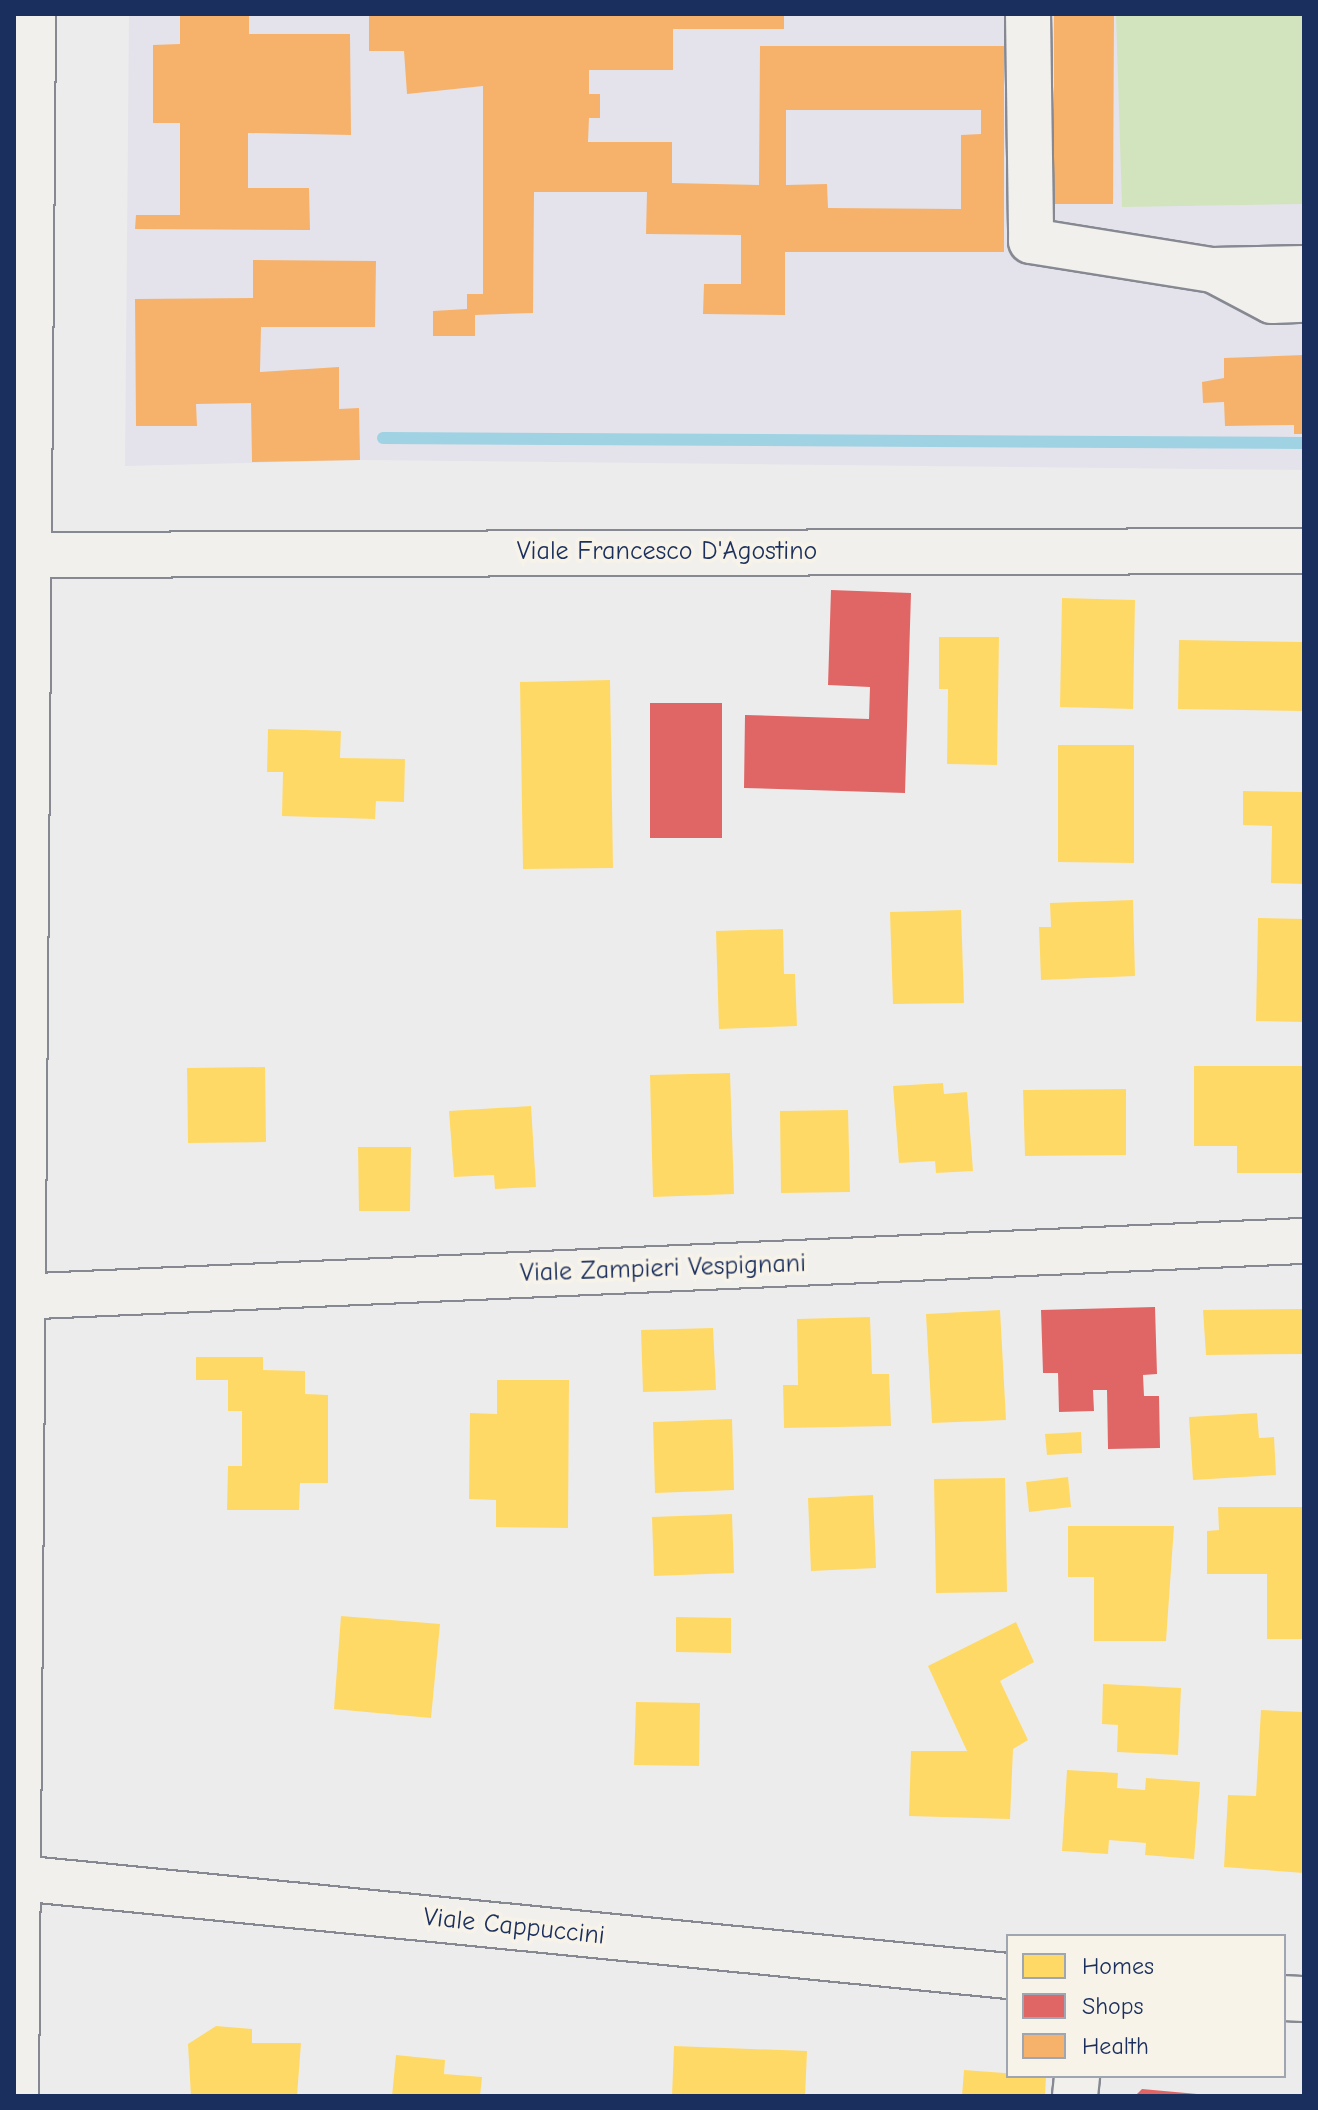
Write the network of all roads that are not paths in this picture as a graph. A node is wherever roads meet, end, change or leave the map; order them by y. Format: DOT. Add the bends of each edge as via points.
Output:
graph roads {
  1 [pos="33,14"];
  2 [pos="1028,14"];
  3 [pos="1304,268"];
  4 [pos="1213,270"];
  5 [pos="1304,300"];
  6 [pos="19,548"];
  7 [pos="1304,551"];
  8 [pos="19,970"];
  9 [pos="1304,1241"];
  10 [pos="18,1297"];
  11 [pos="19,1878"];
  12 [pos="16,1953"];
  13 [pos="1006,1976"];
  14 [pos="16,2096"];
  1 -- 6 [label="street"];
  2 -- 4 [label="street" via="1031,241"];
  3 -- 4 [label="street"];
  4 -- 5 [label="street" via="1272,301"];
  6 -- 7 [label="street, Viale Francesco D'Agostino"];
  6 -- 8 [label="street"];
  8 -- 10 [label="street"];
  9 -- 10 [label="street, Viale Zampieri Vespignani"];
  10 -- 11 [label="street"];
  11 -- 12 [label="street"];
  11 -- 13 [label="street, Viale Cappuccini"];
  12 -- 14 [label="street"];
}
